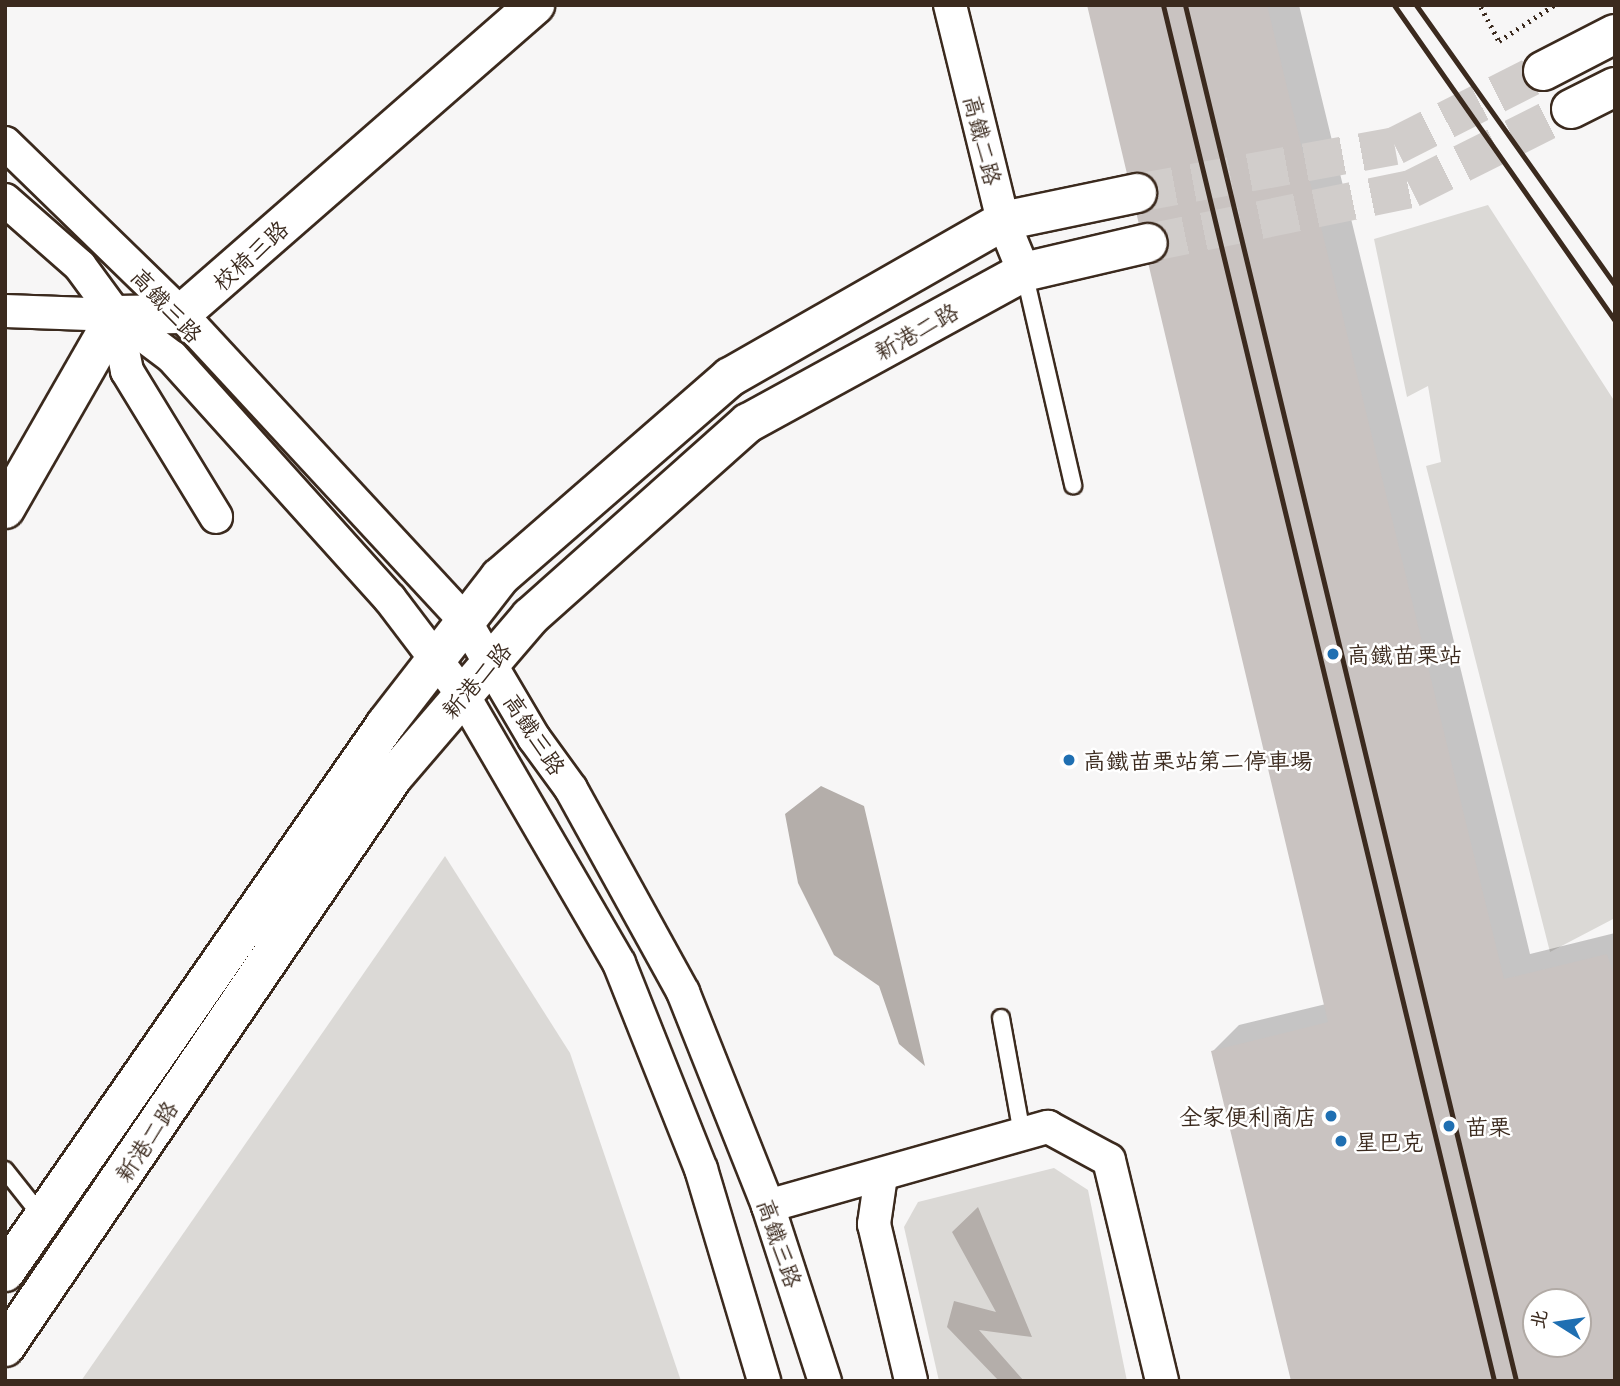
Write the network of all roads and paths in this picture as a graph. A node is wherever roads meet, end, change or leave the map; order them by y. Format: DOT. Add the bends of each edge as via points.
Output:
graph roads {
  1 [pos="535,5"];
  2 [pos="950,5"];
  3 [pos="1554,5"];
  4 [pos="1481,7"];
  5 [pos="1615,34"];
  6 [pos="1542,71"];
  7 [pos="1615,87"];
  8 [pos="1571,109"];
  9 [pos="5,143"];
  10 [pos="1137,193"];
  11 [pos="5,200"];
  12 [pos="1003,221"];
  13 [pos="1148,243"];
  14 [pos="1024,272"];
  15 [pos="5,311"];
  16 [pos="181,314"];
  17 [pos="116,315"];
  18 [pos="1073,485"];
  19 [pos="5,509"];
  20 [pos="216,517"];
  21 [pos="465,621"];
  22 [pos="434,657"];
  23 [pos="492,665"];
  24 [pos="463,695"];
  25 [pos="1001,1018"];
  26 [pos="1021,1134"];
  27 [pos="5,1170"];
  28 [pos="881,1176"];
  29 [pos="768,1206"];
  30 [pos="43,1218"];
  31 [pos="5,1272"];
  32 [pos="5,1347"];
  33 [pos="764,1381"];
  34 [pos="825,1381"];
  35 [pos="911,1381"];
  36 [pos="1162,1381"];
  1 -- 16 [label="street, 校椅三路"];
  2 -- 12 [label="street, 高鐵二路"];
  3 -- 4 [label="path" via="1499,41"];
  5 -- 6 [label="street"];
  7 -- 8 [label="street"];
  9 -- 16 [label="street, 高鐵三路"];
  10 -- 12 [label="street, 新港二路"];
  11 -- 17 [label="street, 高鐵三路" via="80,266"];
  12 -- 14 [label="street, 高鐵二路"];
  12 -- 21 [label="street, 新港二路" via="730,377 500,577"];
  13 -- 14 [label="street, 新港二路"];
  14 -- 18 [label="lane"];
  14 -- 23 [label="street, 新港二路" via="748,423 530,617"];
  15 -- 17 [label="street"];
  16 -- 17 [label="street"];
  16 -- 21 [label="street, 高鐵三路"];
  17 -- 19 [label="street"];
  17 -- 20 [label="street" via="127,371"];
  17 -- 22 [label="street, 高鐵三路" via="172,357"];
  21 -- 22 [label="street, 新港二路"];
  21 -- 23 [label="street, 高鐵三路"];
  22 -- 24 [label="street, 高鐵三路"];
  22 -- 30 [label="street, 新港二路"];
  23 -- 24 [label="street, 新港二路"];
  23 -- 29 [label="street, 高鐵三路" via="571,789 683,992"];
  24 -- 32 [label="street, 新港二路" via="393,777"];
  24 -- 33 [label="street, 高鐵三路" via="619,964 701,1169"];
  25 -- 26 [label="lane"];
  26 -- 28 [label="street"];
  26 -- 36 [label="street" via="1048,1127 1109,1160"];
  27 -- 30 [label="lane"];
  28 -- 29 [label="street"];
  28 -- 35 [label="street" via="874,1224"];
  29 -- 34 [label="street, 高鐵三路"];
  30 -- 31 [label="street, 新港二路"];
}
